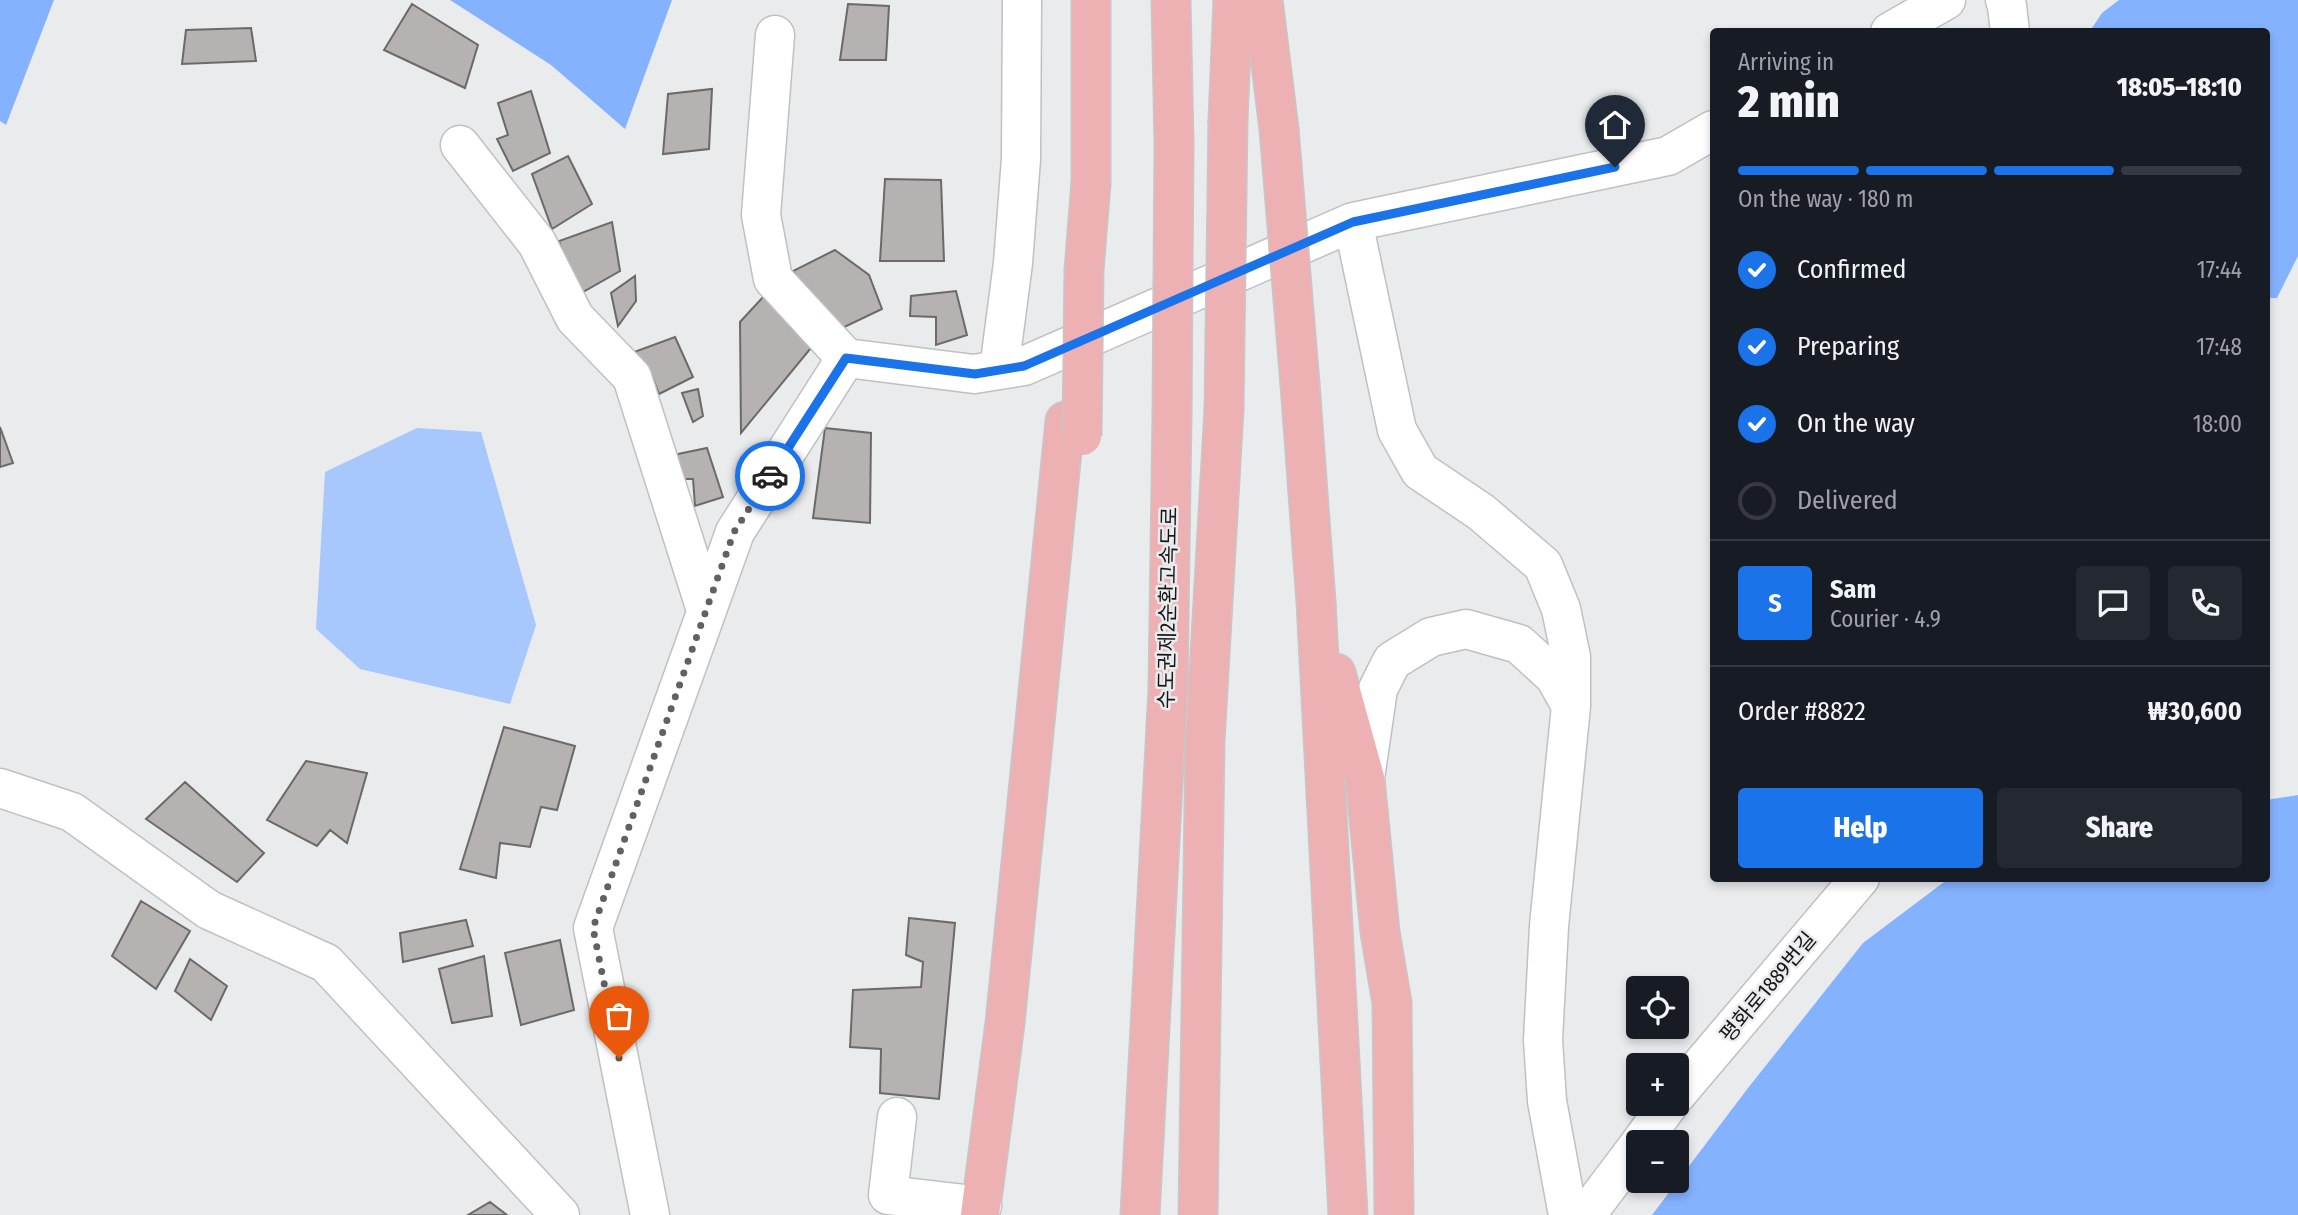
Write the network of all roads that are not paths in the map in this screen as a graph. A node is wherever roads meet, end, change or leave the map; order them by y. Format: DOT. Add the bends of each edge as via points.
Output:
graph roads {
  1 [pos="1021,0"];
  2 [pos="1091,0"];
  3 [pos="1171,0"];
  4 [pos="1233,0"];
  5 [pos="1264,0"];
  6 [pos="1946,0"];
  7 [pos="1897,28"];
  8 [pos="775,35"];
  9 [pos="1710,132"];
  10 [pos="460,145"];
  11 [pos="1353,222"];
  12 [pos="846,358"];
  13 [pos="999,370"];
  14 [pos="1316,601"];
  15 [pos="706,610"];
  16 [pos="1571,706"];
  17 [pos="1365,778"];
  18 [pos="0,788"];
  19 [pos="1857,882"];
  20 [pos="1689,1080"];
  21 [pos="897,1117"];
  22 [pos="1626,1161"];
  23 [pos="988,1212"];
  24 [pos="560,1215"];
  25 [pos="650,1215"];
  26 [pos="1140,1215"];
  27 [pos="1198,1215"];
  28 [pos="1348,1215"];
  29 [pos="1394,1215"];
  30 [pos="1568,1215"];
  31 [pos="1586,1215"];
  1 -- 13 [label="street" via="1021,159"];
  2 -- 23 [label="highway, bridge" via="1091,183 1042,920 1020,1111"];
  3 -- 26 [label="highway, 수도권제2순환고속도로, bridge" via="1174,143 1168,689"];
  4 -- 27 [label="highway, 수도권제2순환고속도로, bridge" via="1224,409 1205,742"];
  5 -- 14 [label="highway, bridge" via="1279,129"];
  6 -- 7 [label="street"];
  8 -- 12 [label="street" via="761,215 773,279"];
  9 -- 11 [label="street" via="1668,156"];
  10 -- 15 [label="street" via="537,243 575,318 632,377"];
  11 -- 13 [label="street" via="1024,366"];
  11 -- 16 [label="street" via="1397,430 1420,471 1481,512 1543,565 1564,621"];
  12 -- 13 [label="street" via="975,374"];
  12 -- 15 [label="street" via="734,532"];
  14 -- 17 [label="highway"];
  14 -- 28 [label="highway"];
  15 -- 25 [label="street" via="593,928"];
  16 -- 17 [label="street" via="1555,677 1519,644 1466,629 1431,636 1392,661 1378,689"];
  16 -- 30 [label="street" via="1549,926 1543,1040 1547,1101"];
  17 -- 29 [label="highway" via="1392,1003"];
  18 -- 24 [label="street" via="72,812 209,909 326,963"];
  19 -- 20 [label="street, 평화로1889번길"];
  21 -- 23 [label="street" via="888,1195"];
  22 -- 31 [label="street"];
}
